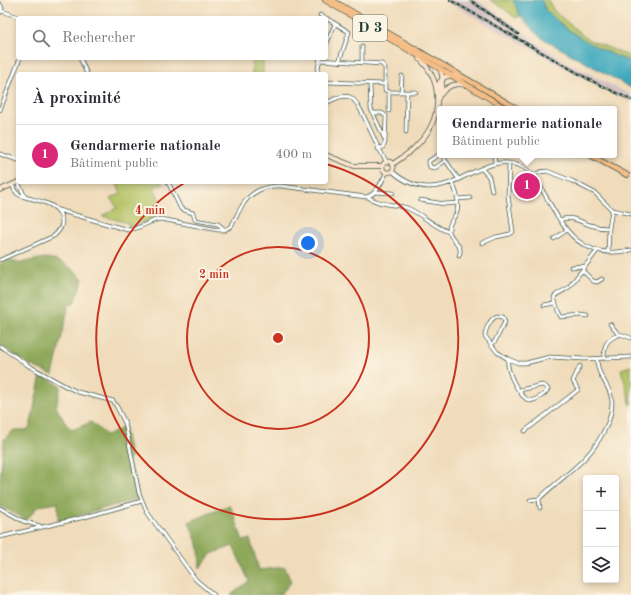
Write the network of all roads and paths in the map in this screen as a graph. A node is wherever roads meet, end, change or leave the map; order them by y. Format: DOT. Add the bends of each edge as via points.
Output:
graph roads {
  1 [pos="325,0"];
  2 [pos="332,0"];
  3 [pos="0,2"];
  4 [pos="1,12"];
  5 [pos="16,16"];
  6 [pos="328,19"];
  7 [pos="335,24"];
  8 [pos="328,40"];
  9 [pos="362,46"];
  10 [pos="422,53"];
  11 [pos="416,55"];
  12 [pos="19,60"];
  13 [pos="81,60"];
  14 [pos="320,60"];
  15 [pos="326,60"];
  16 [pos="339,62"];
  17 [pos="362,62"];
  18 [pos="440,69"];
  19 [pos="86,72"];
  20 [pos="317,72"];
  21 [pos="451,75"];
  22 [pos="402,76"];
  23 [pos="442,78"];
  24 [pos="464,78"];
  25 [pos="328,82"];
  26 [pos="385,84"];
  27 [pos="370,85"];
  28 [pos="470,86"];
  29 [pos="437,89"];
  30 [pos="389,92"];
  31 [pos="401,92"];
  32 [pos="407,92"];
  33 [pos="416,92"];
  34 [pos="438,100"];
  35 [pos="328,102"];
  36 [pos="502,106"];
  37 [pos="513,106"];
  38 [pos="0,110"];
  39 [pos="389,111"];
  40 [pos="373,113"];
  41 [pos="406,132"];
  42 [pos="385,140"];
  43 [pos="378,149"];
  44 [pos="0,154"];
  45 [pos="328,156"];
  46 [pos="437,157"];
  47 [pos="443,158"];
  48 [pos="495,158"];
  49 [pos="596,158"];
  50 [pos="600,158"];
  51 [pos="16,159"];
  52 [pos="445,161"];
  53 [pos="386,162"];
  54 [pos="496,163"];
  55 [pos="509,163"];
  56 [pos="392,164"];
  57 [pos="382,166"];
  58 [pos="482,169"];
  59 [pos="392,171"];
  60 [pos="386,173"];
  61 [pos="534,175"];
  62 [pos="629,176"];
  63 [pos="459,180"];
  64 [pos="16,183"];
  65 [pos="452,183"];
  66 [pos="19,184"];
  67 [pos="169,184"];
  68 [pos="12,185"];
  69 [pos="1,190"];
  70 [pos="492,191"];
  71 [pos="375,192"];
  72 [pos="393,193"];
  73 [pos="25,197"];
  74 [pos="368,197"];
  75 [pos="470,198"];
  76 [pos="457,199"];
  77 [pos="420,200"];
  78 [pos="457,203"];
  79 [pos="58,210"];
  80 [pos="612,210"];
  81 [pos="631,214"];
  82 [pos="560,220"];
  83 [pos="609,228"];
  84 [pos="225,230"];
  85 [pos="567,230"];
  86 [pos="449,232"];
  87 [pos="554,239"];
  88 [pos="482,243"];
  89 [pos="631,250"];
  90 [pos="597,251"];
  91 [pos="608,253"];
  92 [pos="459,256"];
  93 [pos="0,260"];
  94 [pos="571,266"];
  95 [pos="585,266"];
  96 [pos="582,270"];
  97 [pos="602,279"];
  98 [pos="555,303"];
  99 [pos="544,305"];
  100 [pos="588,316"];
  101 [pos="610,324"];
  102 [pos="618,335"];
  103 [pos="631,338"];
  104 [pos="491,345"];
  105 [pos="0,346"];
  106 [pos="631,356"];
  107 [pos="604,358"];
  108 [pos="508,359"];
  109 [pos="597,359"];
  110 [pos="580,366"];
  111 [pos="520,390"];
  112 [pos="525,431"];
  113 [pos="539,499"];
  114 [pos="530,500"];
  115 [pos="142,501"];
  116 [pos="0,508"];
  117 [pos="540,508"];
  118 [pos="43,527"];
  119 [pos="0,537"];
  120 [pos="214,595"];
  1 -- 11 [label="main road, D 3"];
  2 -- 10 [label="main road, D 3"];
  3 -- 4 [label="street"];
  4 -- 5 [label="street"];
  6 -- 7 [label="street"];
  7 -- 8 [label="street"];
  7 -- 16 [label="street" via="349,32"];
  9 -- 17 [label="street"];
  10 -- 18 [label="street"];
  10 -- 24 [label="main road, D 3"];
  11 -- 18 [label="main road, D 3"];
  11 -- 29 [label="street" via="431,72"];
  12 -- 38 [label="street"];
  13 -- 19 [label="street"];
  14 -- 20 [label="street"];
  15 -- 16 [label="street"];
  16 -- 17 [label="street"];
  17 -- 26 [label="street" via="382,64 385,68"];
  18 -- 21 [label="main road, D 3"];
  18 -- 23 [label="street"];
  21 -- 23 [label="street"];
  21 -- 24 [label="street"];
  21 -- 28 [label="main road, D 3"];
  22 -- 31 [label="street"];
  23 -- 29 [label="street"];
  23 -- 34 [label="street"];
  24 -- 37 [label="main road, D 3"];
  25 -- 27 [label="street"];
  26 -- 27 [label="street"];
  26 -- 30 [label="street" via="385,90"];
  27 -- 40 [label="street" via="370,104"];
  28 -- 34 [label="street" via="450,86 443,91"];
  28 -- 36 [label="main road, D 3"];
  29 -- 34 [label="street"];
  30 -- 31 [label="street"];
  30 -- 39 [label="street"];
  31 -- 32 [label="street"];
  32 -- 33 [label="street"];
  32 -- 41 [label="street"];
  34 -- 56 [label="street" via="434,118 426,135 412,150"];
  35 -- 43 [label="street" via="345,96 354,100"];
  40 -- 42 [label="street"];
  40 -- 42 [label="street" via="382,113 386,116"];
  42 -- 43 [label="street" via="383,147"];
  43 -- 53 [label="street"];
  44 -- 51 [label="street"];
  45 -- 57 [label="street" via="354,166"];
  46 -- 52 [label="street" via="429,161 430,167 435,168"];
  47 -- 52 [label="street"];
  48 -- 54 [label="street"];
  49 -- 62 [label="main road"];
  50 -- 62 [label="main road"];
  52 -- 63 [label="street"];
  53 -- 56 [label="street"];
  53 -- 57 [label="street"];
  54 -- 55 [label="street"];
  54 -- 58 [label="street"];
  55 -- 61 [label="street" via="521,166"];
  55 -- 88 [label="street" via="508,196 513,232"];
  56 -- 59 [label="street"];
  57 -- 60 [label="street"];
  58 -- 63 [label="street"];
  58 -- 70 [label="street" via="489,177"];
  59 -- 60 [label="street"];
  59 -- 65 [label="street" via="419,185 437,186"];
  60 -- 71 [label="street"];
  61 -- 80 [label="street" via="546,171 576,182 597,195"];
  61 -- 82 [label="street"];
  63 -- 65 [label="street"];
  64 -- 68 [label="street"];
  65 -- 76 [label="street" via="456,189"];
  66 -- 73 [label="street"];
  67 -- 84 [label="street" via="181,209 193,213 195,220 218,224"];
  68 -- 69 [label="street"];
  68 -- 73 [label="street" via="16,193"];
  71 -- 72 [label="street"];
  71 -- 74 [label="street"];
  73 -- 79 [label="street"];
  74 -- 84 [label="street" via="267,186 246,200 233,224"];
  74 -- 86 [label="street" via="374,201 413,211"];
  75 -- 76 [label="street"];
  76 -- 78 [label="street"];
  77 -- 78 [label="street"];
  78 -- 86 [label="street" via="457,211 449,225"];
  79 -- 84 [label="street" via="128,230 161,219"];
  79 -- 93 [label="street" via="62,223 56,234"];
  80 -- 81 [label="street"];
  80 -- 83 [label="street"];
  82 -- 83 [label="street" via="574,218 590,226"];
  82 -- 85 [label="street"];
  83 -- 91 [label="street"];
  85 -- 87 [label="street"];
  85 -- 90 [label="street" via="581,244"];
  86 -- 92 [label="street" via="460,247"];
  89 -- 91 [label="street"];
  90 -- 91 [label="street"];
  90 -- 95 [label="street"];
  94 -- 95 [label="street"];
  95 -- 96 [label="street"];
  96 -- 97 [label="street" via="593,281"];
  96 -- 98 [label="street" via="569,287 555,295"];
  98 -- 99 [label="street"];
  98 -- 100 [label="street" via="561,317"];
  101 -- 102 [label="street"];
  102 -- 103 [label="street"];
  102 -- 107 [label="street" via="605,345"];
  104 -- 104 [label="street" via="485,336 486,330 494,317 503,317 505,322"];
  104 -- 108 [label="street"];
  105 -- 115 [label="street" via="67,387 113,401 126,423"];
  106 -- 107 [label="street"];
  107 -- 109 [label="street"];
  108 -- 109 [label="street" via="522,364 550,357"];
  108 -- 111 [label="street" via="510,376"];
  109 -- 113 [label="street" via="598,370 611,397 608,423 585,459"];
  110 -- 112 [label="street" via="573,381 578,390"];
  111 -- 111 [label="street" via="530,401 548,390 542,385"];
  113 -- 114 [label="street"];
  113 -- 117 [label="street"];
  115 -- 118 [label="street"];
  115 -- 120 [label="street" via="150,517 196,580"];
  116 -- 118 [label="street" via="23,521"];
  118 -- 119 [label="street"];
}
